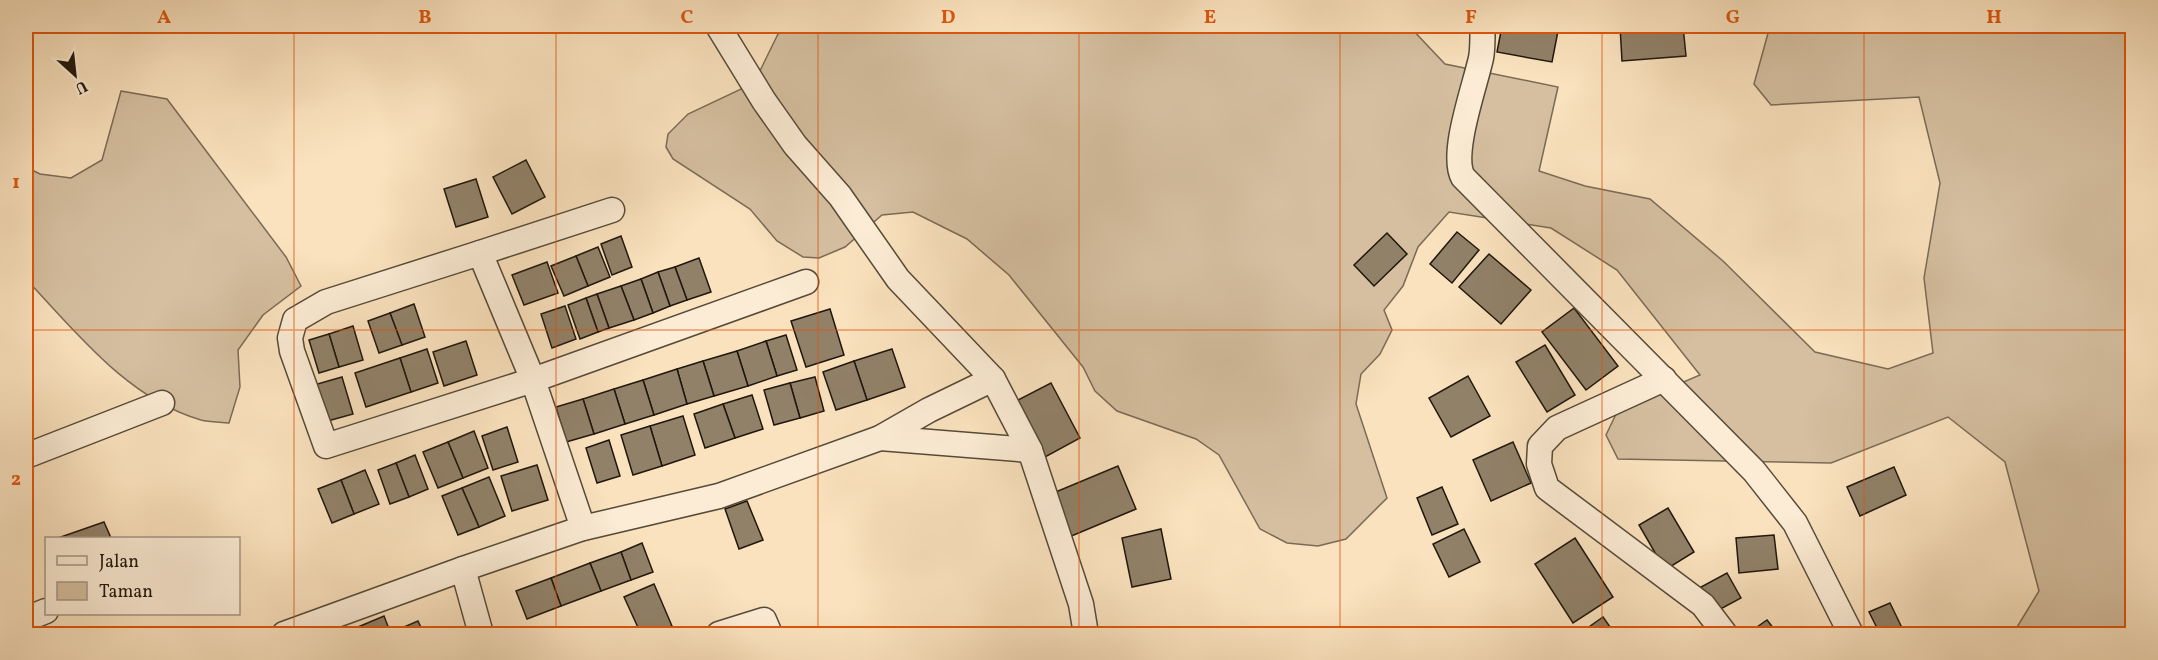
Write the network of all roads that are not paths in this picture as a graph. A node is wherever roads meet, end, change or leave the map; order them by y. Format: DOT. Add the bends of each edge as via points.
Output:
graph roads {
  1 [pos="718,26"];
  2 [pos="1483,26"];
  3 [pos="612,210"];
  4 [pos="480,253"];
  5 [pos="807,282"];
  6 [pos="993,379"];
  7 [pos="1664,379"];
  8 [pos="533,380"];
  9 [pos="162,402"];
  10 [pos="880,438"];
  11 [pos="1030,450"];
  12 [pos="26,456"];
  13 [pos="583,528"];
  14 [pos="464,569"];
  15 [pos="45,611"];
  16 [pos="26,619"];
  17 [pos="284,634"];
  18 [pos="482,634"];
  19 [pos="719,634"];
  20 [pos="770,634"];
  21 [pos="1086,634"];
  22 [pos="1725,634"];
  23 [pos="1851,634"];
  1 -- 6 [label="street" via="795,145 840,196 897,279"];
  2 -- 7 [label="street" via="1482,55 1459,145 1463,177"];
  3 -- 4 [label="street"];
  4 -- 8 [label="street"];
  4 -- 8 [label="street" via="326,302 295,320 290,338 292,351 326,446"];
  5 -- 8 [label="street"];
  6 -- 10 [label="street"];
  6 -- 11 [label="street"];
  7 -- 22 [label="street" via="1557,428 1540,446 1539,464 1547,488 1703,604"];
  7 -- 23 [label="street" via="1754,471 1795,523"];
  8 -- 13 [label="street"];
  9 -- 12 [label="street"];
  10 -- 11 [label="street"];
  10 -- 13 [label="street" via="719,496"];
  11 -- 21 [label="street" via="1081,604"];
  13 -- 14 [label="street"];
  14 -- 17 [label="street"];
  14 -- 18 [label="street"];
  15 -- 16 [label="street"];
  19 -- 20 [label="street" via="764,620"];
}
